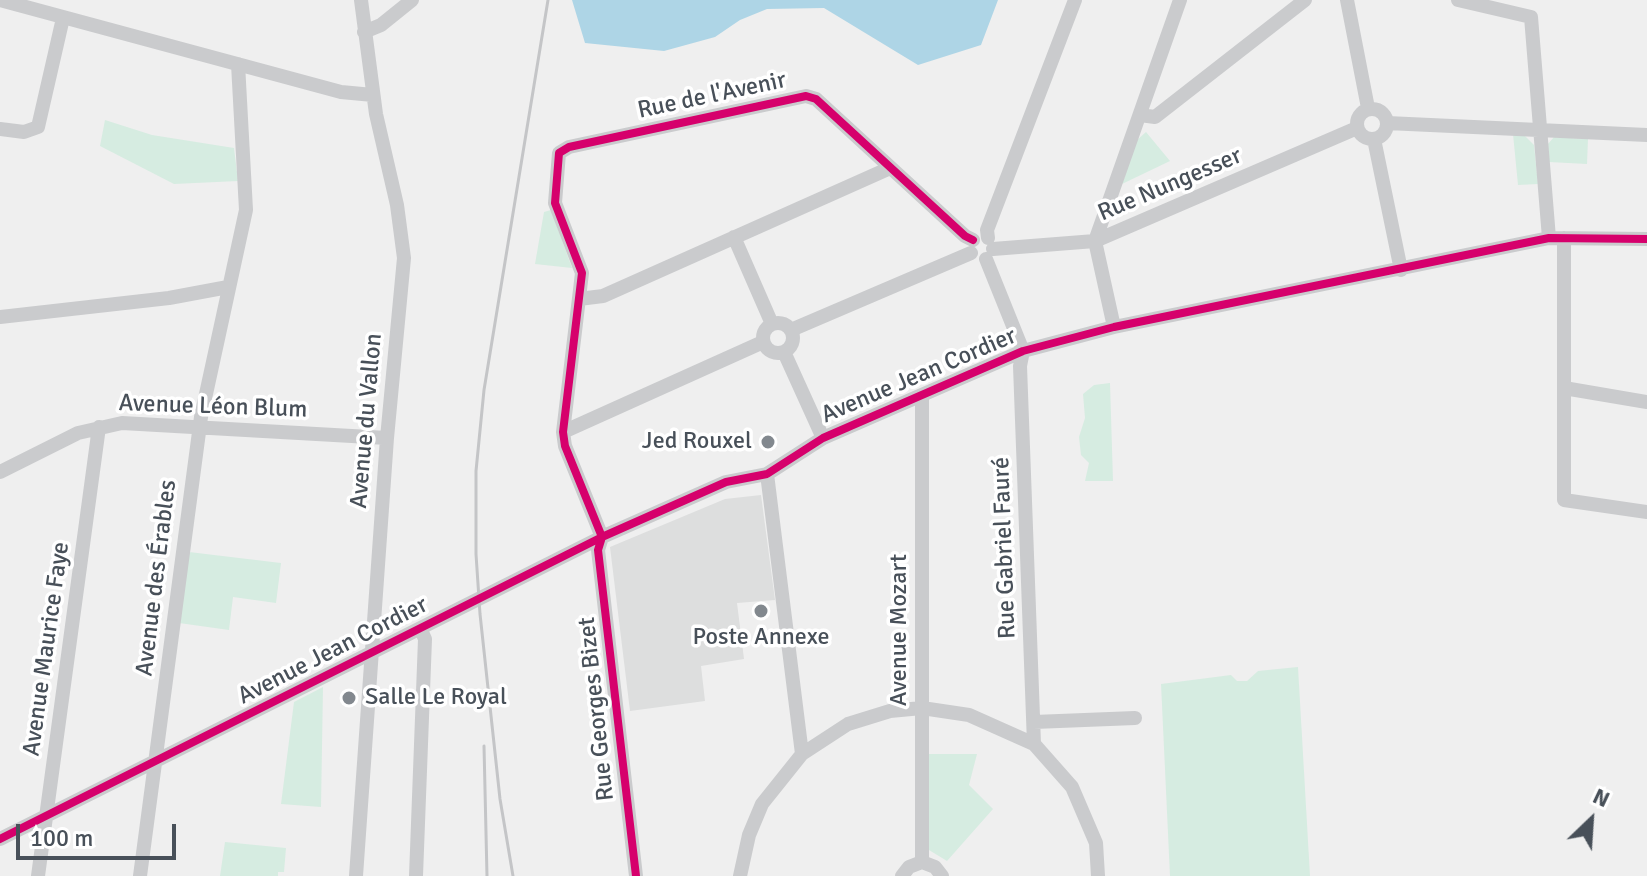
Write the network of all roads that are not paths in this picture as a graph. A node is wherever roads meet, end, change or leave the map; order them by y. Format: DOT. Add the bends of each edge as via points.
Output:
graph roads {
  1 [pos="0,0"];
  2 [pos="361,0"];
  3 [pos="412,0"];
  4 [pos="1075,0"];
  5 [pos="1180,0"];
  6 [pos="1305,0"];
  7 [pos="1347,0"];
  8 [pos="1458,0"];
  9 [pos="63,18"];
  10 [pos="364,32"];
  11 [pos="238,64"];
  12 [pos="373,95"];
  13 [pos="1368,108"];
  14 [pos="1140,115"];
  15 [pos="1387,123"];
  16 [pos="1357,128"];
  17 [pos="0,129"];
  18 [pos="1540,130"];
  19 [pos="1647,135"];
  20 [pos="1374,139"];
  21 [pos="890,168"];
  22 [pos="734,237"];
  23 [pos="1556,238"];
  24 [pos="1647,239"];
  25 [pos="1095,241"];
  26 [pos="982,248"];
  27 [pos="1401,270"];
  28 [pos="228,287"];
  29 [pos="579,299"];
  30 [pos="0,317"];
  31 [pos="772,324"];
  32 [pos="1114,327"];
  33 [pos="791,330"];
  34 [pos="763,342"];
  35 [pos="1023,351"];
  36 [pos="784,352"];
  37 [pos="1564,388"];
  38 [pos="922,397"];
  39 [pos="1647,402"];
  40 [pos="199,426"];
  41 [pos="99,427"];
  42 [pos="563,432"];
  43 [pos="387,438"];
  44 [pos="823,438"];
  45 [pos="0,472"];
  46 [pos="767,474"];
  47 [pos="1647,512"];
  48 [pos="602,537"];
  49 [pos="421,630"];
  50 [pos="372,655"];
  51 [pos="922,708"];
  52 [pos="1135,718"];
  53 [pos="1034,722"];
  54 [pos="1034,744"];
  55 [pos="802,754"];
  56 [pos="155,763"];
  57 [pos="46,817"];
  58 [pos="0,839"];
  59 [pos="922,862"];
  60 [pos="38,876"];
  61 [pos="140,876"];
  62 [pos="356,876"];
  63 [pos="416,876"];
  64 [pos="636,876"];
  65 [pos="740,876"];
  66 [pos="902,876"];
  67 [pos="942,876"];
  68 [pos="1098,876"];
  1 -- 9 [label="street"];
  2 -- 10 [label="street, Avenue du Vallon"];
  3 -- 10 [label="street"];
  4 -- 26 [label="street"];
  5 -- 14 [label="street"];
  6 -- 14 [label="street" via="1155,117"];
  7 -- 13 [label="street"];
  8 -- 18 [label="street" via="1531,17"];
  9 -- 11 [label="street"];
  9 -- 17 [label="street" via="38,127 24,132"];
  10 -- 12 [label="street, Avenue du Vallon"];
  11 -- 12 [label="street" via="341,92"];
  11 -- 28 [label="street, Avenue des Érables" via="246,210"];
  12 -- 43 [label="street, Avenue du Vallon" via="404,258"];
  13 -- 15 [label="street" via="1379,110"];
  13 -- 16 [label="street" via="1357,118"];
  14 -- 25 [label="street"];
  15 -- 18 [label="street"];
  15 -- 20 [label="street" via="1385,132"];
  16 -- 20 [label="street" via="1361,136"];
  16 -- 25 [label="street, Rue Nungesser"];
  18 -- 19 [label="street"];
  18 -- 23 [label="street"];
  20 -- 27 [label="street"];
  21 -- 22 [label="street"];
  21 -- 26 [label="street, Rue de l'Avenir"];
  21 -- 29 [label="street, Rue de l'Avenir" via="816,99 806,96 569,147 559,153 555,203 582,273"];
  22 -- 29 [label="street" via="603,296"];
  22 -- 31 [label="street"];
  23 -- 24 [label="street, Avenue Jean Cordier"];
  23 -- 27 [label="street, Avenue Jean Cordier"];
  23 -- 37 [label="street"];
  25 -- 26 [label="street, Rue Nungesser"];
  25 -- 32 [label="street"];
  26 -- 33 [label="street, Rue Nungesser"];
  26 -- 35 [label="street"];
  27 -- 32 [label="street, Avenue Jean Cordier"];
  28 -- 30 [label="street"];
  28 -- 40 [label="street, Avenue des Érables"];
  29 -- 42 [label="street"];
  31 -- 33 [label="street"];
  31 -- 34 [label="street" via="765,329"];
  32 -- 35 [label="street, Avenue Jean Cordier"];
  33 -- 36 [label="street" via="791,345"];
  34 -- 36 [label="street" via="774,353"];
  34 -- 42 [label="street"];
  35 -- 38 [label="street, Avenue Jean Cordier"];
  35 -- 53 [label="street, Rue Gabriel Fauré"];
  36 -- 44 [label="street"];
  37 -- 39 [label="street"];
  37 -- 47 [label="street" via="1564,500"];
  38 -- 44 [label="street, Avenue Jean Cordier"];
  38 -- 51 [label="street, Avenue Mozart"];
  40 -- 41 [label="street, Avenue Léon Blum"];
  40 -- 43 [label="street, Avenue Léon Blum"];
  40 -- 56 [label="street, Avenue des Érables"];
  41 -- 45 [label="street, Avenue Léon Blum"];
  41 -- 57 [label="street, Avenue Maurice Faye"];
  42 -- 48 [label="street"];
  43 -- 50 [label="street, Avenue du Vallon"];
  44 -- 46 [label="street, Avenue Jean Cordier"];
  46 -- 48 [label="street, Avenue Jean Cordier" via="726,482"];
  46 -- 55 [label="street"];
  48 -- 49 [label="street, Avenue Jean Cordier"];
  48 -- 64 [label="street, Rue Georges Bizet" via="598,550"];
  49 -- 50 [label="street, Avenue Jean Cordier"];
  49 -- 63 [label="street" via="425,639"];
  50 -- 56 [label="street, Avenue Jean Cordier"];
  50 -- 62 [label="street, Avenue du Vallon"];
  51 -- 54 [label="street" via="969,715"];
  51 -- 55 [label="street" via="848,724"];
  51 -- 59 [label="street, Avenue Mozart"];
  52 -- 53 [label="street"];
  53 -- 54 [label="street, Rue Gabriel Fauré"];
  54 -- 68 [label="street" via="1072,787 1096,843"];
  55 -- 65 [label="street" via="762,804"];
  56 -- 57 [label="street, Avenue Jean Cordier"];
  56 -- 61 [label="street, Avenue des Érables"];
  57 -- 58 [label="street, Avenue Jean Cordier"];
  57 -- 60 [label="street, Avenue Maurice Faye"];
  59 -- 66 [label="street"];
  59 -- 67 [label="street"];
}
